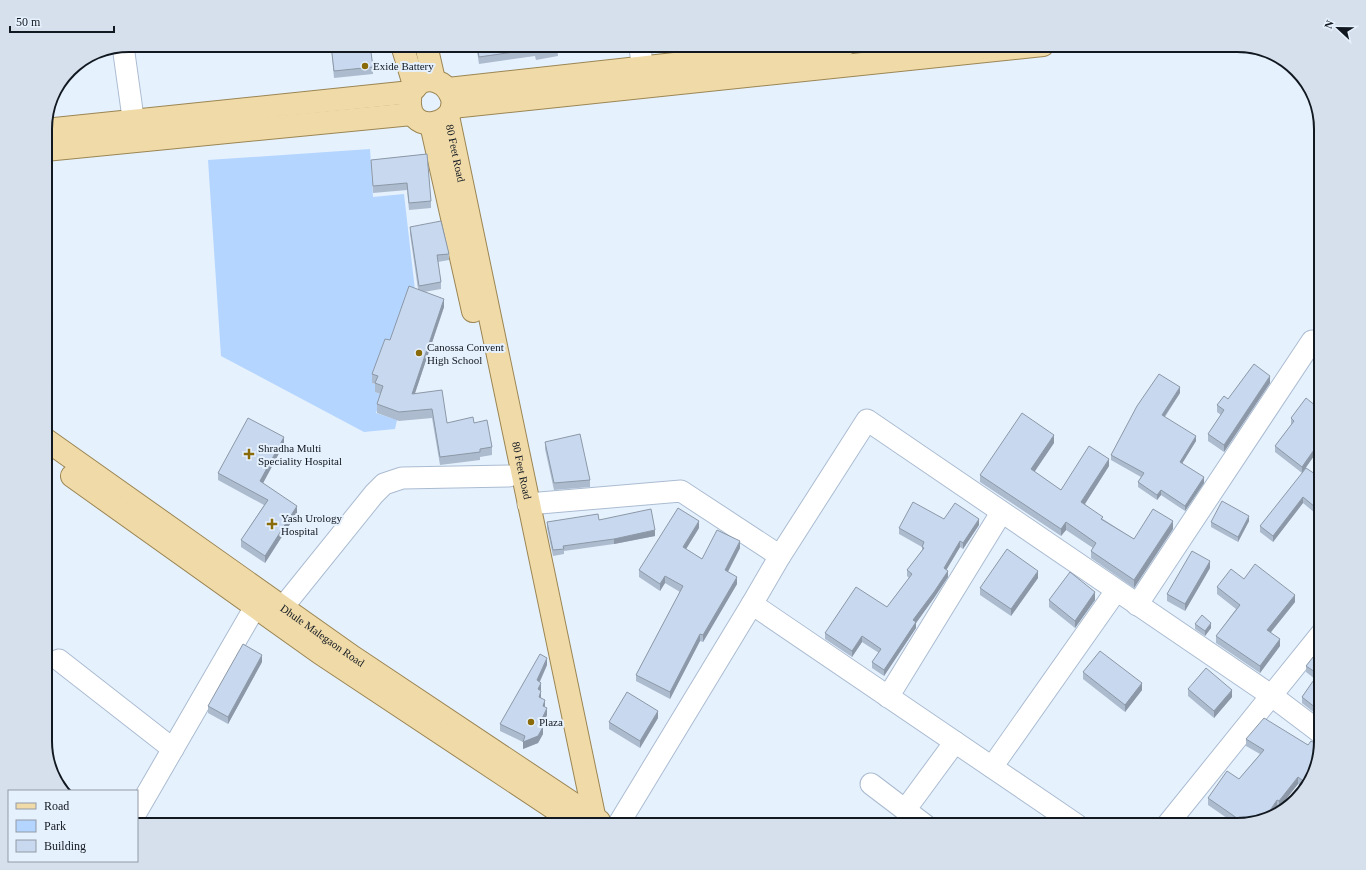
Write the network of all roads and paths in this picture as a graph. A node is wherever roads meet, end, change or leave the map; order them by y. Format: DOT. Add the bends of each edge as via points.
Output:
graph roads {
  1 [pos="406,52"];
  2 [pos="427,52"];
  3 [pos="641,52"];
  4 [pos="764,52"];
  5 [pos="909,52"];
  6 [pos="124,53"];
  7 [pos="642,67"];
  8 [pos="431,101"];
  9 [pos="52,130"];
  10 [pos="135,131"];
  11 [pos="52,149"];
  12 [pos="1312,341"];
  13 [pos="52,444"];
  14 [pos="52,462"];
  15 [pos="509,476"];
  16 [pos="528,504"];
  17 [pos="1001,513"];
  18 [pos="780,556"];
  19 [pos="1116,591"];
  20 [pos="259,600"];
  21 [pos="752,604"];
  22 [pos="1137,606"];
  23 [pos="283,607"];
  24 [pos="1314,643"];
  25 [pos="59,660"];
  26 [pos="1272,696"];
  27 [pos="888,697"];
  28 [pos="1314,729"];
  29 [pos="955,742"];
  30 [pos="173,749"];
  31 [pos="992,767"];
  32 [pos="871,784"];
  33 [pos="138,809"];
  34 [pos="905,810"];
  35 [pos="585,818"];
  36 [pos="585,818"];
  37 [pos="588,818"];
  38 [pos="588,818"];
  39 [pos="622,818"];
  40 [pos="916,818"];
  41 [pos="1067,818"];
  42 [pos="1173,818"];
  1 -- 8 [label="main road, 80 Feet Road"];
  2 -- 8 [label="main road, 80 Feet Road"];
  3 -- 7 [label="street"];
  4 -- 7 [label="main road"];
  5 -- 8 [label="main road"];
  6 -- 10 [label="street"];
  7 -- 8 [label="main road"];
  8 -- 10 [label="main road"];
  8 -- 15 [label="main road, 80 Feet Road"];
  8 -- 16 [label="main road, 80 Feet Road"];
  9 -- 10 [label="main road"];
  10 -- 11 [label="main road"];
  12 -- 22 [label="street"];
  13 -- 20 [label="main road, Dhule Malegaon Road"];
  14 -- 20 [label="main road"];
  15 -- 23 [label="street" via="402,478 384,484"];
  15 -- 37 [label="main road, 80 Feet Road"];
  16 -- 18 [label="street" via="681,491"];
  16 -- 38 [label="main road, 80 Feet Road"];
  17 -- 18 [label="street" via="867,420"];
  17 -- 19 [label="street"];
  17 -- 27 [label="street"];
  18 -- 21 [label="street"];
  19 -- 22 [label="street"];
  19 -- 31 [label="street"];
  20 -- 23 [label="main road, Dhule Malegaon Road"];
  20 -- 30 [label="street"];
  20 -- 35 [label="main road" via="320,653"];
  21 -- 27 [label="street"];
  21 -- 39 [label="street"];
  22 -- 26 [label="street"];
  23 -- 36 [label="main road, Dhule Malegaon Road"];
  24 -- 26 [label="street"];
  25 -- 30 [label="street"];
  26 -- 28 [label="street"];
  26 -- 42 [label="street"];
  27 -- 29 [label="street"];
  29 -- 31 [label="street"];
  29 -- 34 [label="street"];
  30 -- 33 [label="street"];
  31 -- 41 [label="street"];
  32 -- 34 [label="street"];
  34 -- 40 [label="street"];
}
